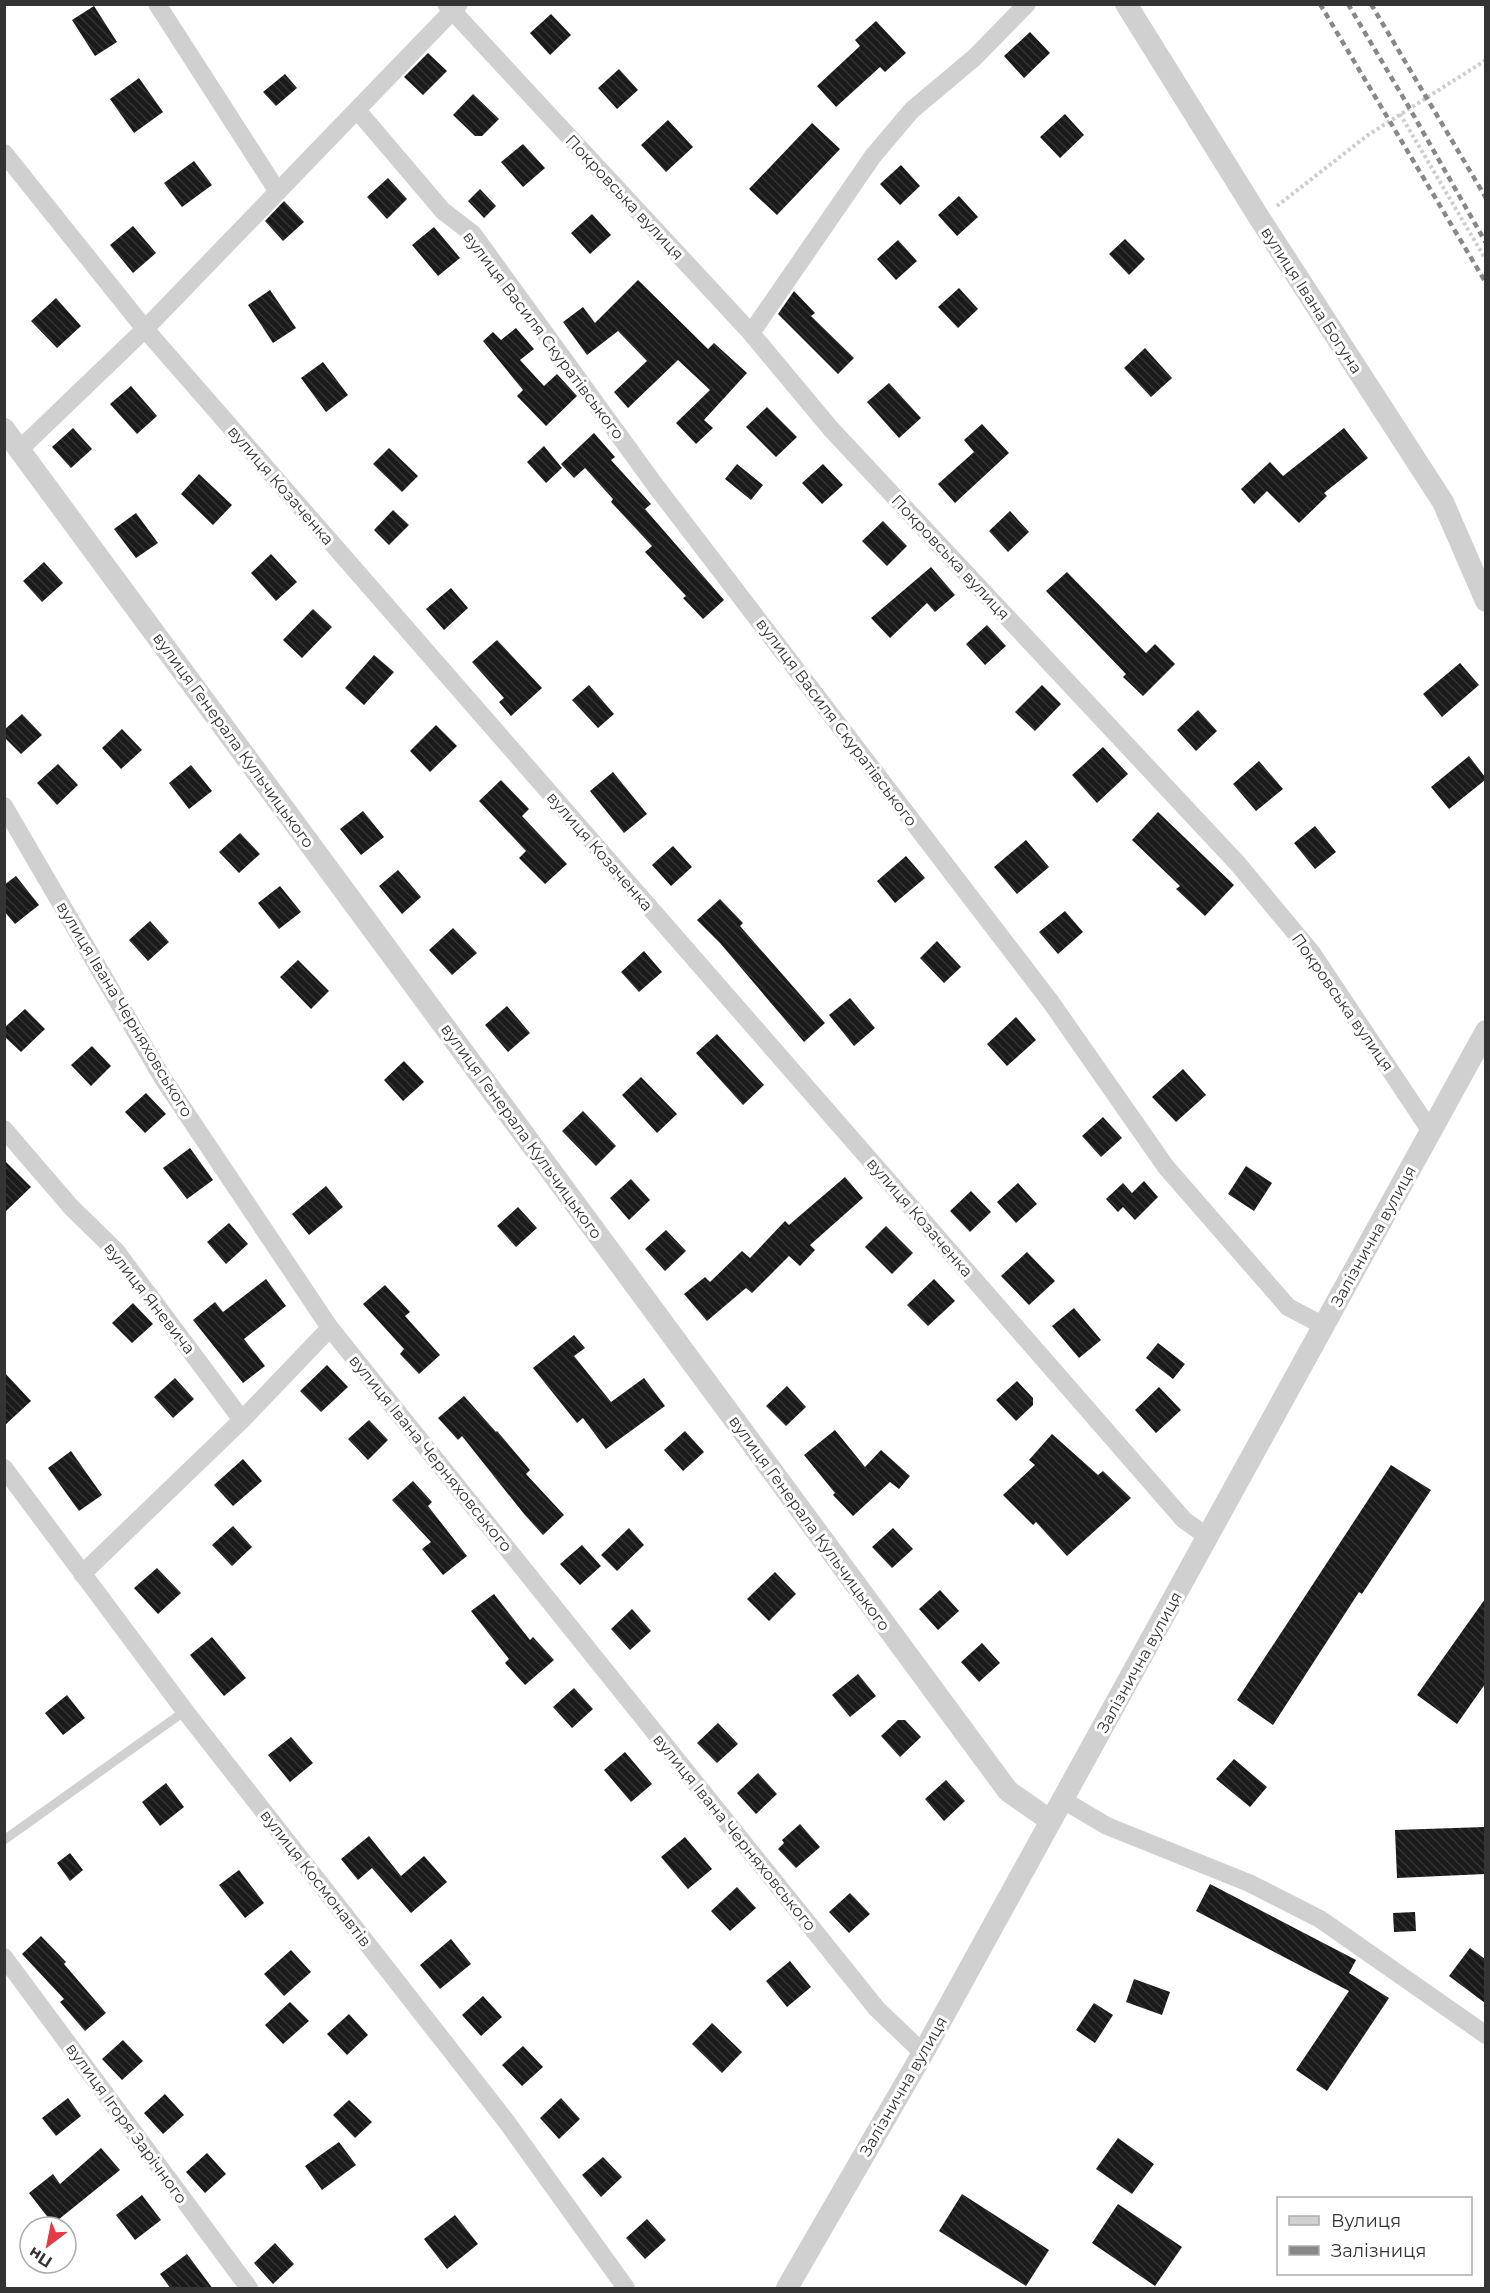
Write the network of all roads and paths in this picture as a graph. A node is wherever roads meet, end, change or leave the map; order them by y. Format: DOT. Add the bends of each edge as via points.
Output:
graph roads {
  1 [pos="157,4"];
  2 [pos="1027,4"];
  3 [pos="1126,4"];
  4 [pos="453,7"];
  5 [pos="1485,60"];
  6 [pos="357,110"];
  7 [pos="1400,114"];
  8 [pos="4,153"];
  9 [pos="278,192"];
  10 [pos="1260,219"];
  11 [pos="1485,260"];
  12 [pos="145,329"];
  13 [pos="751,333"];
  14 [pos="4,429"];
  15 [pos="20,449"];
  16 [pos="1485,601"];
  17 [pos="4,806"];
  18 [pos="1485,1031"];
  19 [pos="4,1129"];
  20 [pos="1430,1130"];
  21 [pos="1324,1326"];
  22 [pos="330,1328"];
  23 [pos="242,1419"];
  24 [pos="4,1468"];
  25 [pos="1208,1537"];
  26 [pos="82,1574"];
  27 [pos="185,1711"];
  28 [pos="1063,1800"];
  29 [pos="1052,1821"];
  30 [pos="4,1840"];
  31 [pos="4,1957"];
  32 [pos="1485,2035"];
  33 [pos="923,2053"];
  34 [pos="249,2289"];
  35 [pos="627,2289"];
  36 [pos="787,2289"];
  1 -- 9 [label="street"];
  2 -- 13 [label="street" via="974,58 912,110 873,156"];
  3 -- 10 [label="street, вулиця Івана Богуна"];
  4 -- 6 [label="street"];
  4 -- 13 [label="street, Покровська вулиця"];
  5 -- 7 [label="path"];
  6 -- 9 [label="street"];
  6 -- 21 [label="street, вулиця Василя Скуратівського" via="443,211 473,234 655,485 1050,1001 1166,1167 1288,1307"];
  7 -- 10 [label="path"];
  7 -- 11 [label="path"];
  8 -- 12 [label="street, вулиця Козаченка"];
  9 -- 12 [label="street"];
  10 -- 16 [label="street, вулиця Івана Богуна" via="1443,502"];
  12 -- 15 [label="street"];
  12 -- 25 [label="street, вулиця Козаченка" via="1176,1511"];
  13 -- 20 [label="street, Покровська вулиця" via="831,429 1238,864 1312,953"];
  14 -- 15 [label="street, вулиця Генерала Кульчицького"];
  15 -- 29 [label="street, вулиця Генерала Кульчицького" via="1008,1791"];
  17 -- 22 [label="street, вулиця Івана Черняховського" via="162,1077"];
  18 -- 20 [label="street, Залізнична вулиця"];
  19 -- 23 [label="street, вулиця Яневича" via="71,1207 116,1251"];
  20 -- 21 [label="street, Залізнична вулиця"];
  21 -- 25 [label="street, Залізнична вулиця"];
  22 -- 23 [label="street"];
  22 -- 33 [label="street, вулиця Івана Черняховського" via="877,2009"];
  23 -- 26 [label="street"];
  24 -- 26 [label="street, вулиця Космонавтів"];
  25 -- 28 [label="street, Залізнична вулиця"];
  26 -- 27 [label="street, вулиця Космонавтів"];
  27 -- 30 [label="lane"];
  27 -- 35 [label="street, вулиця Космонавтів" via="506,2121"];
  28 -- 29 [label="street, Залізнична вулиця"];
  28 -- 32 [label="street" via="1107,1826 1249,1883 1320,1918"];
  29 -- 33 [label="street, Залізнична вулиця"];
  31 -- 34 [label="street, вулиця Ігоря Зарічного"];
  33 -- 36 [label="street, Залізнична вулиця"];
}
